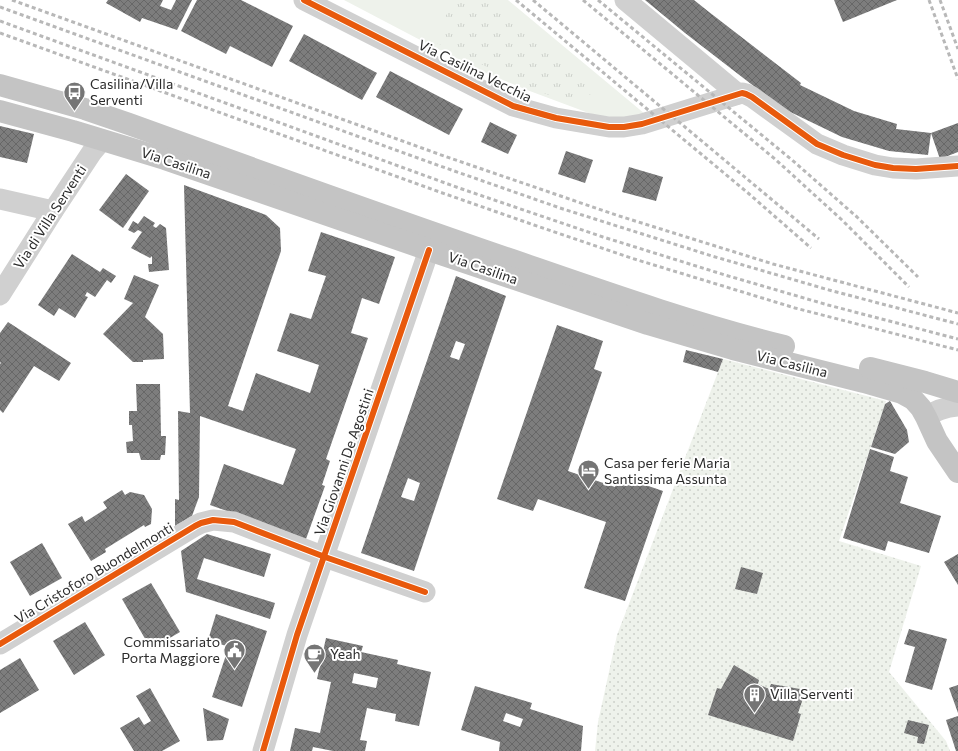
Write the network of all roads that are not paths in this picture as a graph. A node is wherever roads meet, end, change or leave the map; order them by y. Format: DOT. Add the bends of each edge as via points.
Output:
graph roads {
  1 [pos="304,0"];
  2 [pos="625,0"];
  3 [pos="0,85"];
  4 [pos="737,94"];
  5 [pos="0,111"];
  6 [pos="102,140"];
  7 [pos="958,166"];
  8 [pos="0,199"];
  9 [pos="53,211"];
  10 [pos="429,250"];
  11 [pos="0,295"];
  12 [pos="958,392"];
  13 [pos="958,406"];
  14 [pos="926,418"];
  15 [pos="958,472"];
  16 [pos="324,557"];
  17 [pos="425,592"];
  18 [pos="0,644"];
  19 [pos="263,751"];
  1 -- 4 [label="street, Via Casilina Vecchia" via="514,106 556,118 624,127 642,124"];
  2 -- 4 [label="street"];
  3 -- 12 [label="main road, Via Casilina" via="123,122 478,248 710,326"];
  4 -- 7 [label="street" via="748,95 817,144 843,155 884,167 916,169"];
  5 -- 6 [label="main road, Via Casilina"];
  6 -- 9 [label="street, Via di Villa Serventi"];
  6 -- 10 [label="main road, Via Casilina" via="165,159"];
  8 -- 9 [label="street"];
  9 -- 11 [label="street, Via di Villa Serventi"];
  10 -- 14 [label="main road, Via Casilina" via="648,324 907,394"];
  10 -- 16 [label="street, Via Giovanni De Agostini"];
  13 -- 14 [label="street" via="941,408"];
  14 -- 15 [label="main road, Via Casilina" via="937,441"];
  16 -- 17 [label="street"];
  16 -- 18 [label="street, Via Cristoforo Buondelmonti" via="234,522 213,520 201,523"];
  16 -- 19 [label="street, Via Giovanni De Agostini" via="297,635"];
}
